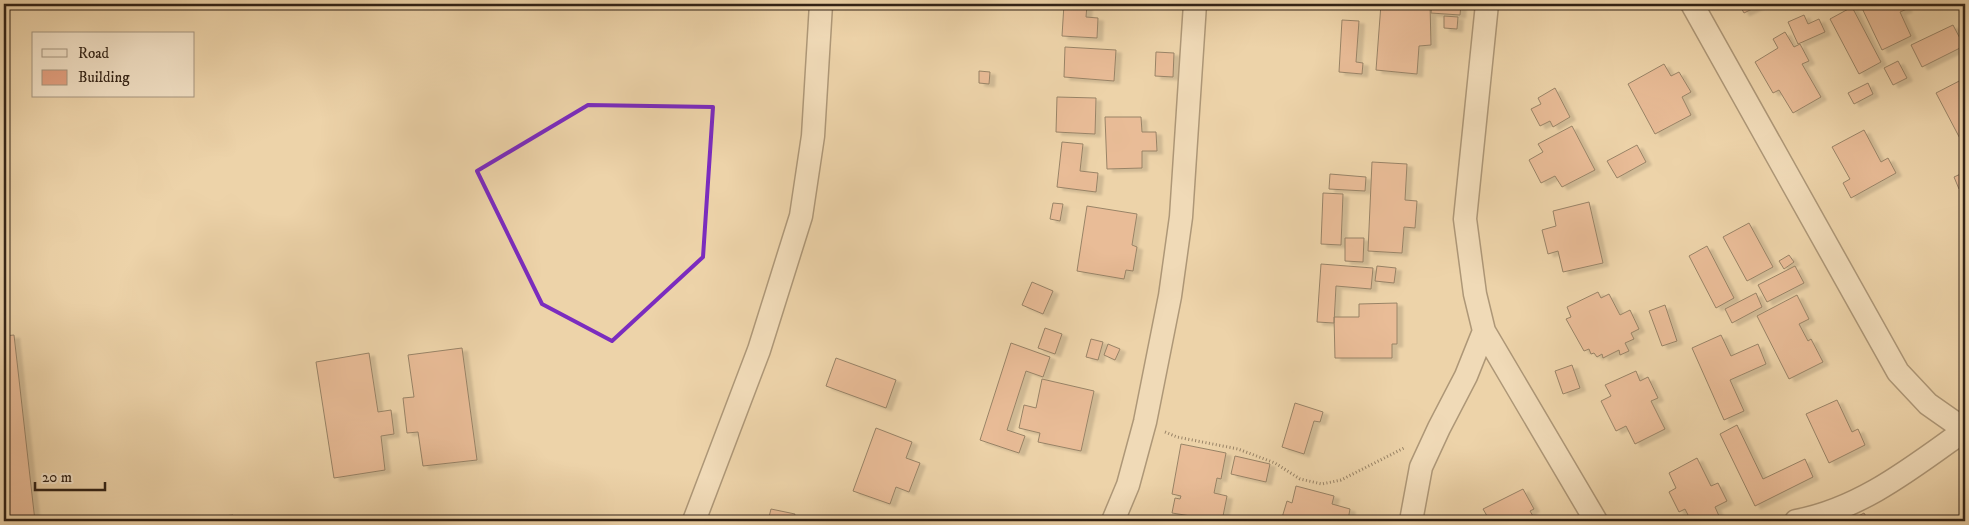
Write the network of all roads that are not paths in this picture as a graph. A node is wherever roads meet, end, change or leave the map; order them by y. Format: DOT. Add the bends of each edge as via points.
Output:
graph roads {
  1 [pos="821,4"];
  2 [pos="1196,4"];
  3 [pos="1487,4"];
  4 [pos="1692,4"];
  5 [pos="1484,331"];
  6 [pos="1965,430"];
  7 [pos="694,521"];
  8 [pos="1112,521"];
  9 [pos="1411,521"];
  10 [pos="1596,521"];
  11 [pos="1796,521"];
  1 -- 7 [label="street" via="813,136 800,216 760,350"];
  2 -- 8 [label="street" via="1182,217 1170,296 1145,422 1128,485"];
  3 -- 5 [label="street" via="1465,219 1475,294"];
  4 -- 6 [label="street" via="1898,372 1928,404"];
  5 -- 9 [label="street" via="1466,376 1421,467"];
  5 -- 10 [label="street"];
  6 -- 11 [label="street" via="1879,490 1819,517"];
}
